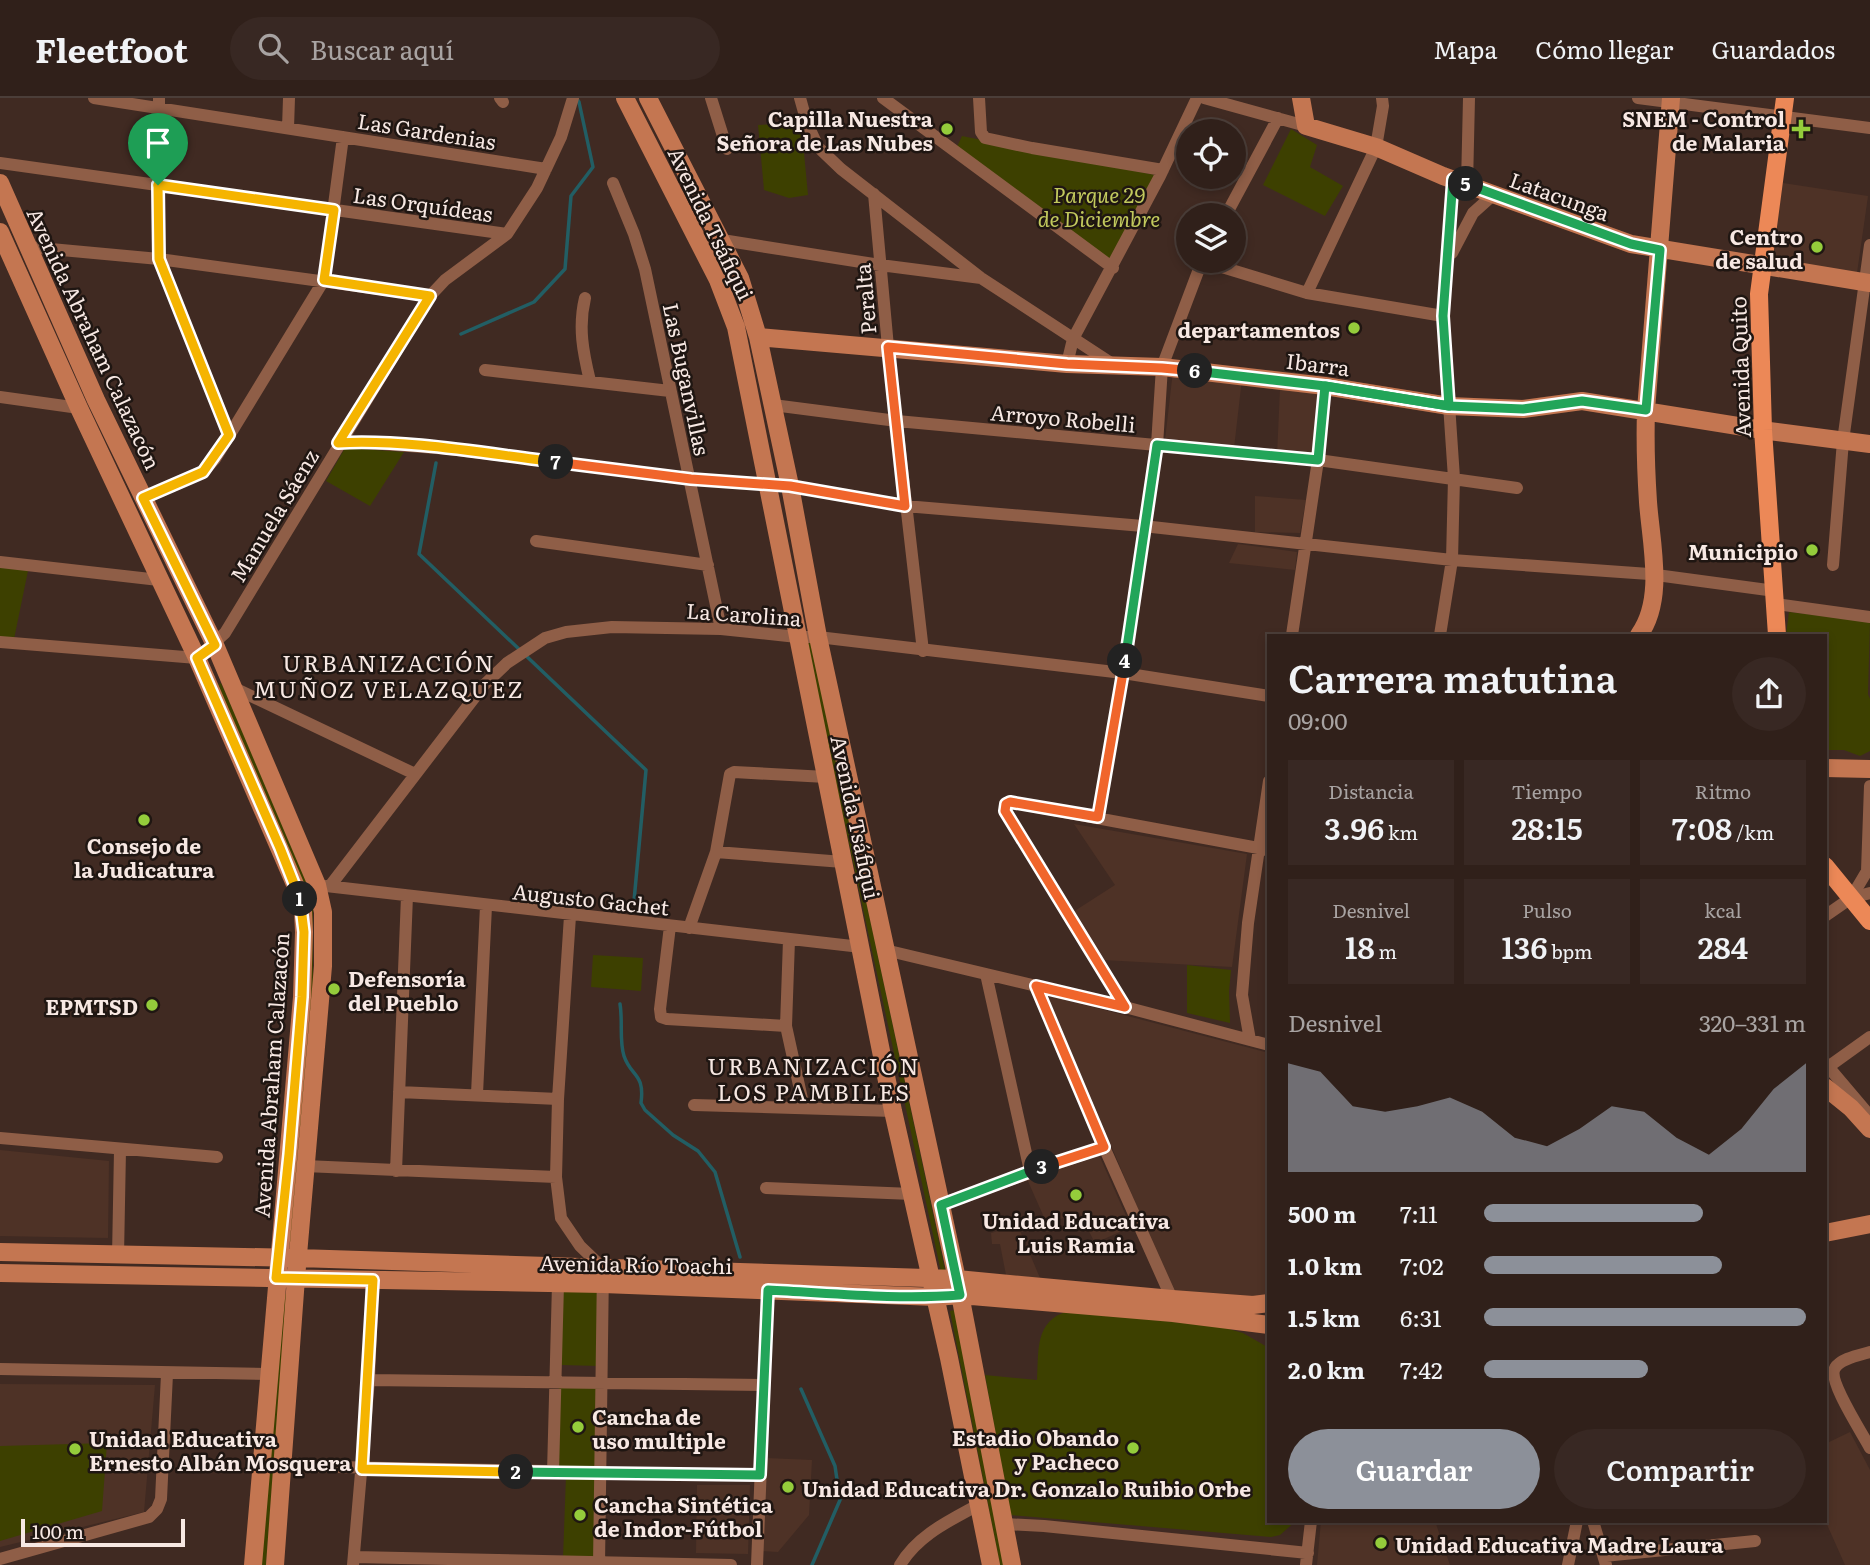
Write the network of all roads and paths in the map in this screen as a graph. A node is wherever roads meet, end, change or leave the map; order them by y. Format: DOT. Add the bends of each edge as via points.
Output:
graph roads {
  1 [pos="94,98"];
  2 [pos="289,98"];
  3 [pos="625,98"];
  4 [pos="648,98"];
  5 [pos="710,98"];
  6 [pos="800,98"];
  7 [pos="883,98"];
  8 [pos="979,98"];
  9 [pos="1197,98"];
  10 [pos="1204,98"];
  11 [pos="1301,98"];
  12 [pos="1382,98"];
  13 [pos="1469,98"];
  14 [pos="1638,98"];
  15 [pos="1785,98"];
  16 [pos="572,100"];
  17 [pos="1671,101"];
  18 [pos="159,103"];
  19 [pos="1782,117"];
  20 [pos="1278,118"];
  21 [pos="1306,125"];
  22 [pos="288,128"];
  23 [pos="1870,128"];
  24 [pos="344,137"];
  25 [pos="1376,147"];
  26 [pos="727,149"];
  27 [pos="0,163"];
  28 [pos="546,169"];
  29 [pos="1163,170"];
  30 [pos="1460,182"];
  31 [pos="0,183"];
  32 [pos="613,183"];
  33 [pos="158,185"];
  34 [pos="874,194"];
  35 [pos="1493,195"];
  36 [pos="1232,203"];
  37 [pos="334,210"];
  38 [pos="0,232"];
  39 [pos="507,234"];
  40 [pos="722,240"];
  41 [pos="1870,245"];
  42 [pos="29,247"];
  43 [pos="1660,250"];
  44 [pos="159,259"];
  45 [pos="1448,259"];
  46 [pos="880,265"];
  47 [pos="1761,266"];
  48 [pos="1113,268"];
  49 [pos="1198,273"];
  50 [pos="1241,273"];
  51 [pos="981,278"];
  52 [pos="324,280"];
  53 [pos="1867,282"];
  54 [pos="1307,293"];
  55 [pos="430,296"];
  56 [pos="584,298"];
  57 [pos="1443,316"];
  58 [pos="758,337"];
  59 [pos="1073,338"];
  60 [pos="888,347"];
  61 [pos="1067,364"];
  62 [pos="1114,366"];
  63 [pos="1162,368"];
  64 [pos="485,370"];
  65 [pos="590,381"];
  66 [pos="1325,386"];
  67 [pos="670,391"];
  68 [pos="0,397"];
  69 [pos="773,405"];
  70 [pos="1449,406"];
  71 [pos="79,408"];
  72 [pos="1646,410"];
  73 [pos="897,421"];
  74 [pos="1763,430"];
  75 [pos="229,435"];
  76 [pos="1843,441"];
  77 [pos="338,443"];
  78 [pos="1870,444"];
  79 [pos="1157,445"];
  80 [pos="1318,460"];
  81 [pos="1454,478"];
  82 [pos="691,479"];
  83 [pos="768,485"];
  84 [pos="790,486"];
  85 [pos="1517,488"];
  86 [pos="143,498"];
  87 [pos="905,506"];
  88 [pos="1143,526"];
  89 [pos="536,541"];
  90 [pos="1307,543"];
  91 [pos="1452,560"];
  92 [pos="0,562"];
  93 [pos="708,565"];
  94 [pos="1833,565"];
  95 [pos="1654,575"];
  96 [pos="159,580"];
  97 [pos="1775,597"];
  98 [pos="1870,617"];
  99 [pos="721,629"];
  100 [pos="1292,634"];
  101 [pos="1440,634"];
  102 [pos="1640,634"];
  103 [pos="1777,634"];
  104 [pos="797,637"];
  105 [pos="818,637"];
  106 [pos="0,642"];
  107 [pos="215,645"];
  108 [pos="923,651"];
  109 [pos="197,658"];
  110 [pos="1123,673"];
  111 [pos="232,687"];
  112 [pos="1267,696"];
  113 [pos="1827,768"];
  114 [pos="1870,769"];
  115 [pos="415,774"];
  116 [pos="826,777"];
  117 [pos="1870,786"];
  118 [pos="1267,804"];
  119 [pos="1098,817"];
  120 [pos="1263,849"];
  121 [pos="716,852"];
  122 [pos="843,862"];
  123 [pos="1827,868"];
  124 [pos="324,886"];
  125 [pos="1870,893"];
  126 [pos="407,896"];
  127 [pos="1851,898"];
  128 [pos="486,906"];
  129 [pos="1827,915"];
  130 [pos="570,916"];
  131 [pos="1870,921"];
  132 [pos="670,926"];
  133 [pos="689,928"];
  134 [pos="789,940"];
  135 [pos="861,947"];
  136 [pos="885,950"];
  137 [pos="986,974"];
  138 [pos="1036,986"];
  139 [pos="1125,1007"];
  140 [pos="786,1026"];
  141 [pos="1870,1037"];
  142 [pos="1250,1040"];
  143 [pos="1267,1044"];
  144 [pos="1827,1065"];
  145 [pos="1827,1088"];
  146 [pos="399,1092"];
  147 [pos="477,1094"];
  148 [pos="558,1098"];
  149 [pos="694,1105"];
  150 [pos="804,1108"];
  151 [pos="893,1111"];
  152 [pos="1870,1116"];
  153 [pos="1870,1129"];
  154 [pos="0,1138"];
  155 [pos="1104,1147"];
  156 [pos="120,1150"];
  157 [pos="217,1157"];
  158 [pos="305,1166"];
  159 [pos="396,1171"];
  160 [pos="1030,1171"];
  161 [pos="556,1177"];
  162 [pos="766,1188"];
  163 [pos="912,1194"];
  164 [pos="941,1205"];
  165 [pos="1869,1223"];
  166 [pos="1827,1234"];
  167 [pos="0,1252"];
  168 [pos="118,1256"];
  169 [pos="278,1258"];
  170 [pos="298,1258"];
  171 [pos="0,1273"];
  172 [pos="603,1276"];
  173 [pos="276,1278"];
  174 [pos="296,1278"];
  175 [pos="373,1280"];
  176 [pos="558,1284"];
  177 [pos="958,1287"];
  178 [pos="934,1288"];
  179 [pos="768,1290"];
  180 [pos="1172,1299"];
  181 [pos="1267,1303"];
  182 [pos="1240,1321"];
  183 [pos="1267,1325"];
  184 [pos="1267,1335"];
  185 [pos="1870,1352"];
  186 [pos="0,1369"];
  187 [pos="167,1374"];
  188 [pos="269,1374"];
  189 [pos="369,1380"];
  190 [pos="556,1382"];
  191 [pos="603,1383"];
  192 [pos="763,1385"];
  193 [pos="1870,1448"];
  194 [pos="281,1466"];
  195 [pos="362,1469"];
  196 [pos="553,1472"];
  197 [pos="600,1473"];
  198 [pos="760,1475"];
  199 [pos="978,1505"];
  200 [pos="1311,1523"];
  201 [pos="1577,1523"];
  202 [pos="1593,1523"];
  203 [pos="1004,1524"];
  204 [pos="1755,1541"];
  205 [pos="0,1559"];
  206 [pos="1307,1559"];
  207 [pos="1605,1560"];
  208 [pos="354,1561"];
  209 [pos="599,1564"];
  210 [pos="253,1565"];
  211 [pos="275,1565"];
  212 [pos="731,1565"];
  213 [pos="757,1565"];
  214 [pos="900,1565"];
  215 [pos="991,1565"];
  216 [pos="1012,1565"];
  217 [pos="1568,1565"];
  1 -- 18 [label="street, Las Gardenias"];
  2 -- 22 [label="street"];
  3 -- 83 [label="main road, Avenida Tsáfiqui" via="718,280 736,327"];
  4 -- 40 [label="main road, Avenida Tsáfiqui"];
  5 -- 26 [label="street"];
  6 -- 34 [label="street" via="818,147"];
  7 -- 48 [label="street"];
  8 -- 29 [label="street" via="985,138"];
  9 -- 29 [label="street"];
  10 -- 20 [label="street, Latacunga"];
  11 -- 21 [label="main road"];
  12 -- 25 [label="street"];
  13 -- 30 [label="street"];
  14 -- 17 [label="street"];
  15 -- 19 [label="main road, Avenida Quito"];
  16 -- 28 [label="street, Manuela Sáenz"];
  17 -- 19 [label="street"];
  17 -- 43 [label="main road"];
  18 -- 22 [label="street, Las Gardenias"];
  18 -- 33 [label="street"];
  19 -- 23 [label="street"];
  19 -- 47 [label="main road, Avenida Quito"];
  20 -- 21 [label="street, Latacunga"];
  20 -- 36 [label="street"];
  21 -- 25 [label="main road, Latacunga"];
  22 -- 24 [label="street, Las Gardenias"];
  24 -- 28 [label="street, Las Gardenias"];
  24 -- 37 [label="street"];
  25 -- 30 [label="main road, Latacunga"];
  25 -- 54 [label="street"];
  27 -- 33 [label="street, Las Orquídeas"];
  28 -- 39 [label="street, Manuela Sáenz"];
  29 -- 48 [label="street"];
  30 -- 35 [label="main road, Latacunga"];
  30 -- 45 [label="street"];
  31 -- 42 [label="main road, Avenida Abraham Calazacón"];
  32 -- 67 [label="street, Las Buganvillas" via="645,269"];
  33 -- 37 [label="street, Las Orquídeas"];
  33 -- 44 [label="street"];
  34 -- 46 [label="street, Peralta"];
  34 -- 51 [label="street"];
  35 -- 43 [label="main road, Latacunga"];
  35 -- 45 [label="street" via="1473,213"];
  37 -- 39 [label="street, Las Orquídeas"];
  37 -- 52 [label="street"];
  38 -- 71 [label="main road, Avenida Abraham Calazacón"];
  39 -- 55 [label="street, Manuela Sáenz"];
  40 -- 46 [label="street"];
  40 -- 58 [label="main road, Avenida Tsáfiqui" via="740,278"];
  41 -- 53 [label="street"];
  42 -- 44 [label="street"];
  42 -- 86 [label="main road, Avenida Abraham Calazacón"];
  43 -- 47 [label="main road, Latacunga"];
  43 -- 72 [label="main road"];
  44 -- 52 [label="street"];
  44 -- 75 [label="street"];
  45 -- 57 [label="street"];
  46 -- 51 [label="street"];
  46 -- 60 [label="street, Peralta"];
  47 -- 53 [label="main road, Latacunga"];
  47 -- 74 [label="main road, Avenida Quito"];
  48 -- 59 [label="street"];
  49 -- 63 [label="street"];
  50 -- 54 [label="street"];
  51 -- 59 [label="street"];
  52 -- 55 [label="street"];
  52 -- 75 [label="street"];
  53 -- 76 [label="street"];
  54 -- 57 [label="street"];
  55 -- 77 [label="street, Manuela Sáenz"];
  56 -- 65 [label="street" via="581,344"];
  57 -- 70 [label="street"];
  58 -- 60 [label="main road, Ibarra"];
  58 -- 69 [label="main road, Avenida Tsáfiqui"];
  59 -- 61 [label="street"];
  59 -- 62 [label="street"];
  60 -- 61 [label="main road, Ibarra"];
  60 -- 73 [label="street, Peralta"];
  61 -- 62 [label="main road, Ibarra"];
  62 -- 63 [label="main road, Ibarra"];
  63 -- 66 [label="main road, Ibarra"];
  63 -- 79 [label="street"];
  64 -- 65 [label="street"];
  65 -- 67 [label="street"];
  66 -- 70 [label="main road, Ibarra"];
  66 -- 80 [label="street"];
  67 -- 82 [label="street, Las Buganvillas"];
  68 -- 71 [label="street"];
  69 -- 73 [label="street, Arroyo Robelli"];
  69 -- 84 [label="main road, Avenida Tsáfiqui"];
  70 -- 72 [label="main road, Ibarra" via="1523,409 1582,401"];
  70 -- 81 [label="street"];
  71 -- 96 [label="main road, Avenida Abraham Calazacón"];
  72 -- 74 [label="main road, Ibarra"];
  72 -- 95 [label="main road"];
  73 -- 79 [label="street, Arroyo Robelli"];
  73 -- 87 [label="street, Peralta"];
  74 -- 76 [label="main road, Ibarra"];
  74 -- 97 [label="main road, Avenida Quito"];
  75 -- 86 [label="street" via="203,472"];
  76 -- 78 [label="main road, Ibarra"];
  76 -- 94 [label="street"];
  77 -- 82 [label="street" via="449,449"];
  77 -- 107 [label="street, Manuela Sáenz"];
  79 -- 80 [label="street, Arroyo Robelli"];
  79 -- 88 [label="street"];
  80 -- 81 [label="street, Arroyo Robelli"];
  80 -- 90 [label="street"];
  81 -- 85 [label="street, Arroyo Robelli"];
  81 -- 91 [label="street"];
  82 -- 83 [label="street"];
  82 -- 93 [label="street, Las Buganvillas"];
  83 -- 84 [label="street"];
  83 -- 104 [label="main road, Avenida Tsáfiqui"];
  84 -- 87 [label="street"];
  84 -- 105 [label="main road, Avenida Tsáfiqui"];
  86 -- 107 [label="main road, Avenida Abraham Calazacón"];
  87 -- 88 [label="street"];
  87 -- 108 [label="street, Peralta"];
  88 -- 90 [label="street"];
  88 -- 110 [label="street"];
  89 -- 93 [label="street"];
  90 -- 91 [label="street"];
  90 -- 100 [label="street"];
  91 -- 95 [label="street"];
  91 -- 101 [label="street"];
  92 -- 96 [label="street"];
  93 -- 99 [label="street, Las Buganvillas"];
  95 -- 97 [label="street"];
  95 -- 102 [label="main road" via="1651,608"];
  96 -- 109 [label="main road, Avenida Abraham Calazacón"];
  97 -- 98 [label="street"];
  97 -- 103 [label="main road, Avenida Quito"];
  99 -- 104 [label="street, La Carolina"];
  99 -- 115 [label="street, La Carolina" via="612,627 545,638 484,685"];
  104 -- 105 [label="street, La Carolina"];
  104 -- 116 [label="main road, Avenida Tsáfiqui"];
  105 -- 108 [label="street, La Carolina"];
  105 -- 136 [label="main road, Avenida Tsáfiqui"];
  106 -- 109 [label="street"];
  107 -- 109 [label="street, Manuela Sáenz"];
  107 -- 111 [label="main road, Avenida Abraham Calazacón"];
  108 -- 110 [label="street, La Carolina"];
  109 -- 169 [label="main road, Avenida Abraham Calazacón" via="303,910 302,997"];
  110 -- 112 [label="street, La Carolina"];
  110 -- 119 [label="street"];
  111 -- 115 [label="street"];
  111 -- 124 [label="main road, Avenida Abraham Calazacón"];
  113 -- 114 [label="main road"];
  115 -- 124 [label="street, La Carolina"];
  116 -- 121 [label="street" via="734,772 728,779"];
  116 -- 122 [label="main road, Avenida Tsáfiqui"];
  117 -- 127 [label="street" via="1867,871"];
  118 -- 120 [label="street"];
  119 -- 120 [label="street"];
  119 -- 139 [label="street" via="1010,802 1005,811"];
  120 -- 142 [label="street" via="1248,923 1242,996"];
  121 -- 122 [label="street"];
  121 -- 133 [label="street"];
  122 -- 135 [label="main road, Avenida Tsáfiqui"];
  123 -- 127 [label="main road"];
  124 -- 126 [label="street, Augusto Gachet"];
  124 -- 158 [label="main road, Avenida Abraham Calazacón" via="323,966"];
  125 -- 127 [label="street"];
  126 -- 128 [label="street, Augusto Gachet"];
  126 -- 146 [label="street"];
  127 -- 129 [label="street"];
  127 -- 131 [label="main road"];
  128 -- 130 [label="street, Augusto Gachet"];
  128 -- 147 [label="street"];
  130 -- 132 [label="street, Augusto Gachet"];
  130 -- 148 [label="street"];
  132 -- 133 [label="street, Augusto Gachet"];
  132 -- 140 [label="street" via="661,1017"];
  133 -- 134 [label="street, Augusto Gachet"];
  134 -- 135 [label="street, Augusto Gachet"];
  134 -- 140 [label="street"];
  135 -- 151 [label="main road, Avenida Tsáfiqui"];
  136 -- 137 [label="street"];
  136 -- 164 [label="main road, Avenida Tsáfiqui"];
  137 -- 138 [label="street"];
  137 -- 160 [label="street"];
  138 -- 139 [label="street"];
  138 -- 155 [label="street"];
  139 -- 142 [label="street"];
  140 -- 150 [label="street"];
  141 -- 144 [label="street"];
  142 -- 143 [label="street"];
  144 -- 152 [label="street"];
  145 -- 153 [label="main road"];
  146 -- 147 [label="street"];
  146 -- 159 [label="street"];
  147 -- 148 [label="street"];
  148 -- 161 [label="street"];
  149 -- 150 [label="street"];
  150 -- 151 [label="street"];
  151 -- 163 [label="main road, Avenida Tsáfiqui"];
  154 -- 156 [label="street"];
  155 -- 160 [label="street"];
  155 -- 180 [label="street"];
  156 -- 157 [label="street"];
  156 -- 168 [label="street"];
  158 -- 159 [label="street"];
  158 -- 170 [label="main road, Avenida Abraham Calazacón"];
  159 -- 161 [label="street"];
  160 -- 164 [label="street"];
  161 -- 172 [label="street" via="561,1218"];
  162 -- 163 [label="street"];
  163 -- 178 [label="main road, Avenida Tsáfiqui"];
  164 -- 177 [label="main road, Avenida Tsáfiqui"];
  165 -- 166 [label="main road"];
  167 -- 168 [label="main road, Avenida Río Toachi"];
  168 -- 169 [label="main road, Avenida Río Toachi"];
  169 -- 170 [label="main road, Avenida Río Toachi"];
  169 -- 173 [label="main road, Avenida Abraham Calazacón"];
  170 -- 172 [label="main road, Avenida Río Toachi"];
  170 -- 174 [label="main road, Avenida Abraham Calazacón"];
  171 -- 173 [label="main road, Avenida Río Toachi"];
  172 -- 176 [label="main road, Avenida Río Toachi"];
  172 -- 178 [label="main road, Avenida Río Toachi"];
  172 -- 179 [label="main road, Avenida Río Toachi"];
  172 -- 191 [label="street"];
  173 -- 174 [label="main road, Avenida Río Toachi"];
  173 -- 188 [label="main road, Avenida Abraham Calazacón"];
  174 -- 175 [label="main road, Avenida Río Toachi"];
  174 -- 194 [label="main road, Avenida Abraham Calazacón"];
  175 -- 176 [label="main road, Avenida Río Toachi"];
  175 -- 189 [label="street"];
  176 -- 190 [label="street"];
  177 -- 178 [label="main road, Avenida Río Toachi"];
  177 -- 180 [label="main road, Avenida Río Toachi"];
  177 -- 182 [label="main road, Avenida Río Toachi"];
  177 -- 203 [label="main road, Avenida Tsáfiqui"];
  178 -- 179 [label="main road, Avenida Río Toachi"];
  178 -- 199 [label="main road, Avenida Tsáfiqui"];
  179 -- 192 [label="street"];
  180 -- 181 [label="main road, Avenida Río Toachi"];
  182 -- 183 [label="main road, Avenida Río Toachi"];
  182 -- 184 [label="main road"];
  185 -- 193 [label="street" via="1842,1361 1833,1373 1836,1387"];
  186 -- 187 [label="street"];
  187 -- 188 [label="street"];
  187 -- 205 [label="street" via="157,1509 149,1517"];
  188 -- 210 [label="main road, Avenida Abraham Calazacón"];
  189 -- 190 [label="street"];
  189 -- 195 [label="street"];
  190 -- 191 [label="street"];
  190 -- 196 [label="street"];
  191 -- 192 [label="street"];
  191 -- 197 [label="street"];
  192 -- 198 [label="street"];
  194 -- 195 [label="street"];
  194 -- 211 [label="main road, Avenida Abraham Calazacón"];
  195 -- 196 [label="street"];
  195 -- 208 [label="street"];
  196 -- 197 [label="street"];
  197 -- 198 [label="street"];
  197 -- 209 [label="street"];
  198 -- 213 [label="street"];
  199 -- 214 [label="street" via="932,1531"];
  199 -- 215 [label="main road, Avenida Tsáfiqui"];
  200 -- 206 [label="street"];
  201 -- 217 [label="street"];
  202 -- 207 [label="street"];
  203 -- 206 [label="street"];
  203 -- 216 [label="main road, Avenida Tsáfiqui"];
  204 -- 207 [label="street"];
  208 -- 209 [label="street"];
  209 -- 212 [label="street"];
}
